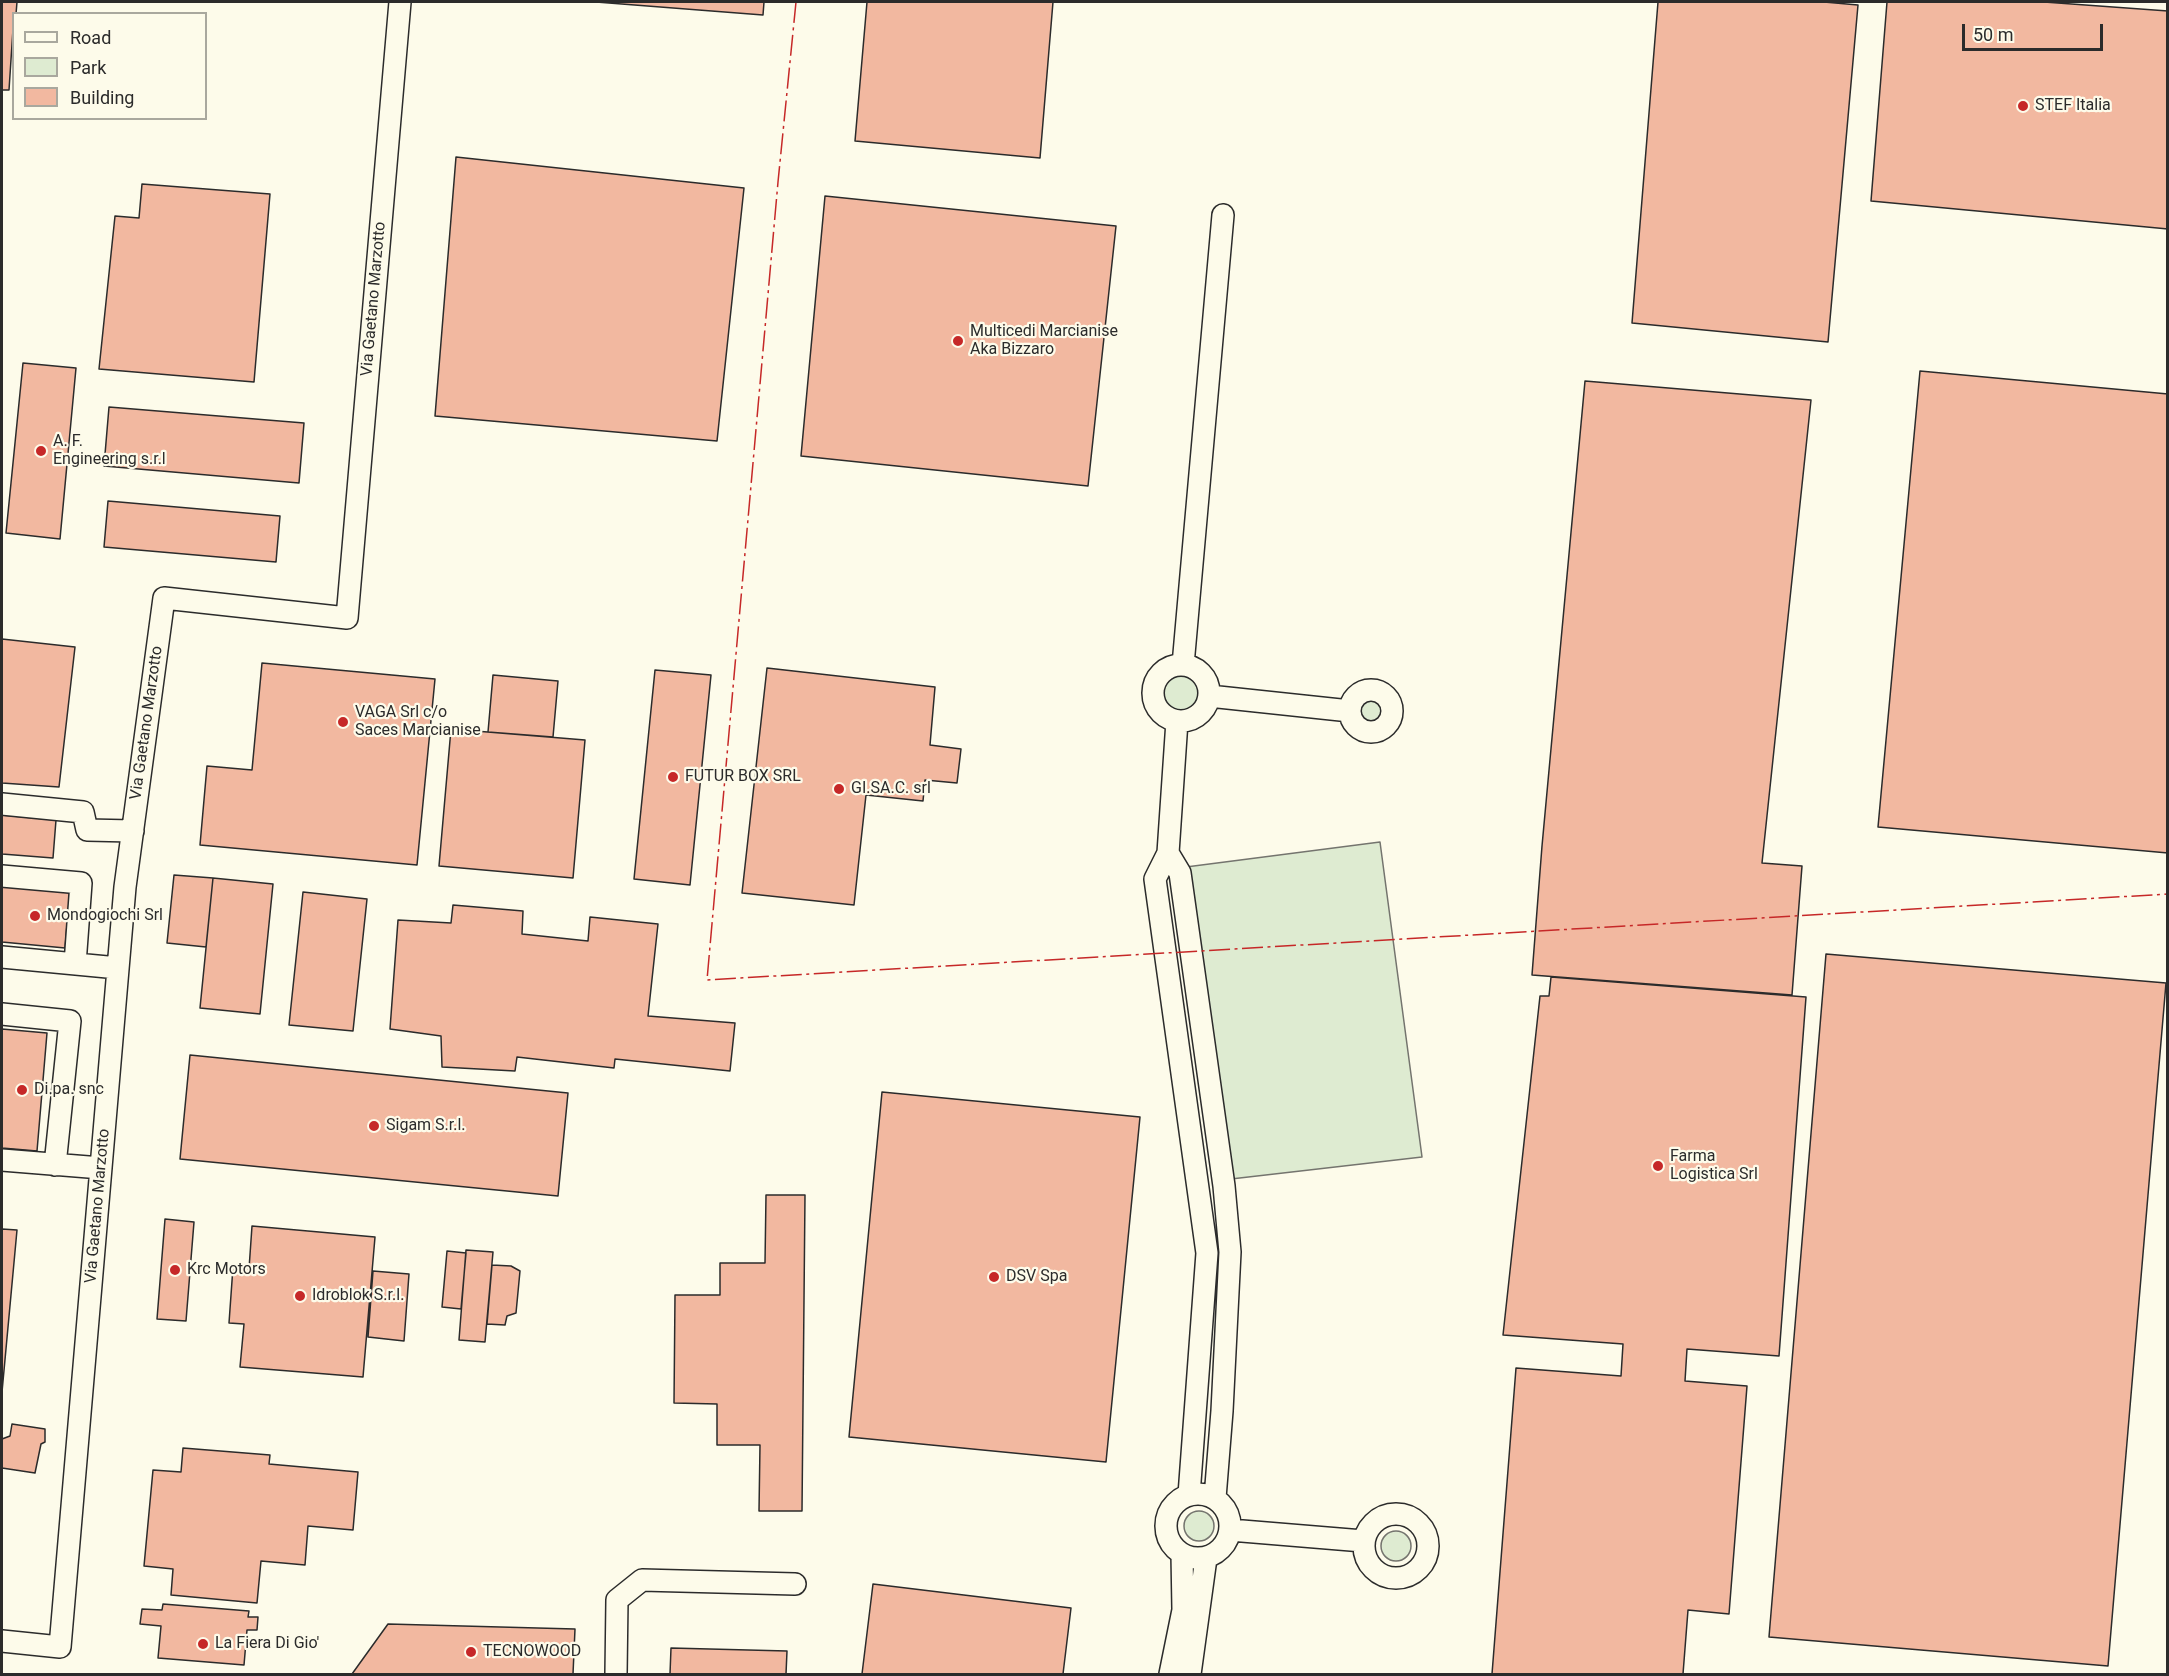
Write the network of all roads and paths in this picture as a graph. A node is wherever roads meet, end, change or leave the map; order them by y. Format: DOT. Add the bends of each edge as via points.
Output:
graph roads {
  1 [pos="400,2"];
  2 [pos="1223,215"];
  3 [pos="1183,665"];
  4 [pos="1209,696"];
  5 [pos="1350,711"];
  6 [pos="1176,721"];
  7 [pos="2,804"];
  8 [pos="133,831"];
  9 [pos="1168,853"];
  10 [pos="2,876"];
  11 [pos="2,957"];
  12 [pos="75,963"];
  13 [pos="118,968"];
  14 [pos="2,1014"];
  15 [pos="2,1160"];
  16 [pos="55,1165"];
  17 [pos="101,1168"];
  18 [pos="1190,1495"];
  19 [pos="1215,1498"];
  20 [pos="1230,1530"];
  21 [pos="1363,1541"];
  22 [pos="1182,1554"];
  23 [pos="1206,1558"];
  24 [pos="795,1584"];
  25 [pos="2,1641"];
  26 [pos="616,1674"];
  27 [pos="1170,1674"];
  28 [pos="1190,1674"];
  1 -- 8 [label="street, Via Gaetano Marzotto" via="347,618 164,598"];
  2 -- 3 [label="street"];
  3 -- 4 [label="street" via="1205,678"];
  3 -- 6 [label="street" via="1174,665 1159,675 1154,684 1155,703 1167,718"];
  4 -- 5 [label="street"];
  4 -- 6 [label="street" via="1196,717"];
  6 -- 9 [label="street"];
  7 -- 8 [label="street" via="83,812 87,830"];
  8 -- 13 [label="street, Via Gaetano Marzotto"];
  9 -- 18 [label="street" via="1155,879 1207,1253"];
  9 -- 19 [label="street" via="1180,873 1230,1252"];
  10 -- 12 [label="street" via="81,883"];
  11 -- 12 [label="street"];
  12 -- 13 [label="street"];
  13 -- 17 [label="street, Via Gaetano Marzotto"];
  14 -- 16 [label="street" via="70,1021"];
  15 -- 16 [label="street"];
  16 -- 17 [label="street"];
  17 -- 25 [label="street, Via Gaetano Marzotto" via="60,1647"];
  18 -- 19 [label="street"];
  18 -- 22 [label="street" via="1172,1507 1165,1527 1173,1548"];
  19 -- 20 [label="street" via="1227,1512"];
  20 -- 21 [label="street"];
  20 -- 23 [label="street" via="1222,1548"];
  22 -- 23 [label="street"];
  22 -- 27 [label="street" via="1183,1610"];
  23 -- 28 [label="street"];
  24 -- 26 [label="street" via="642,1580 617,1600"];
}
